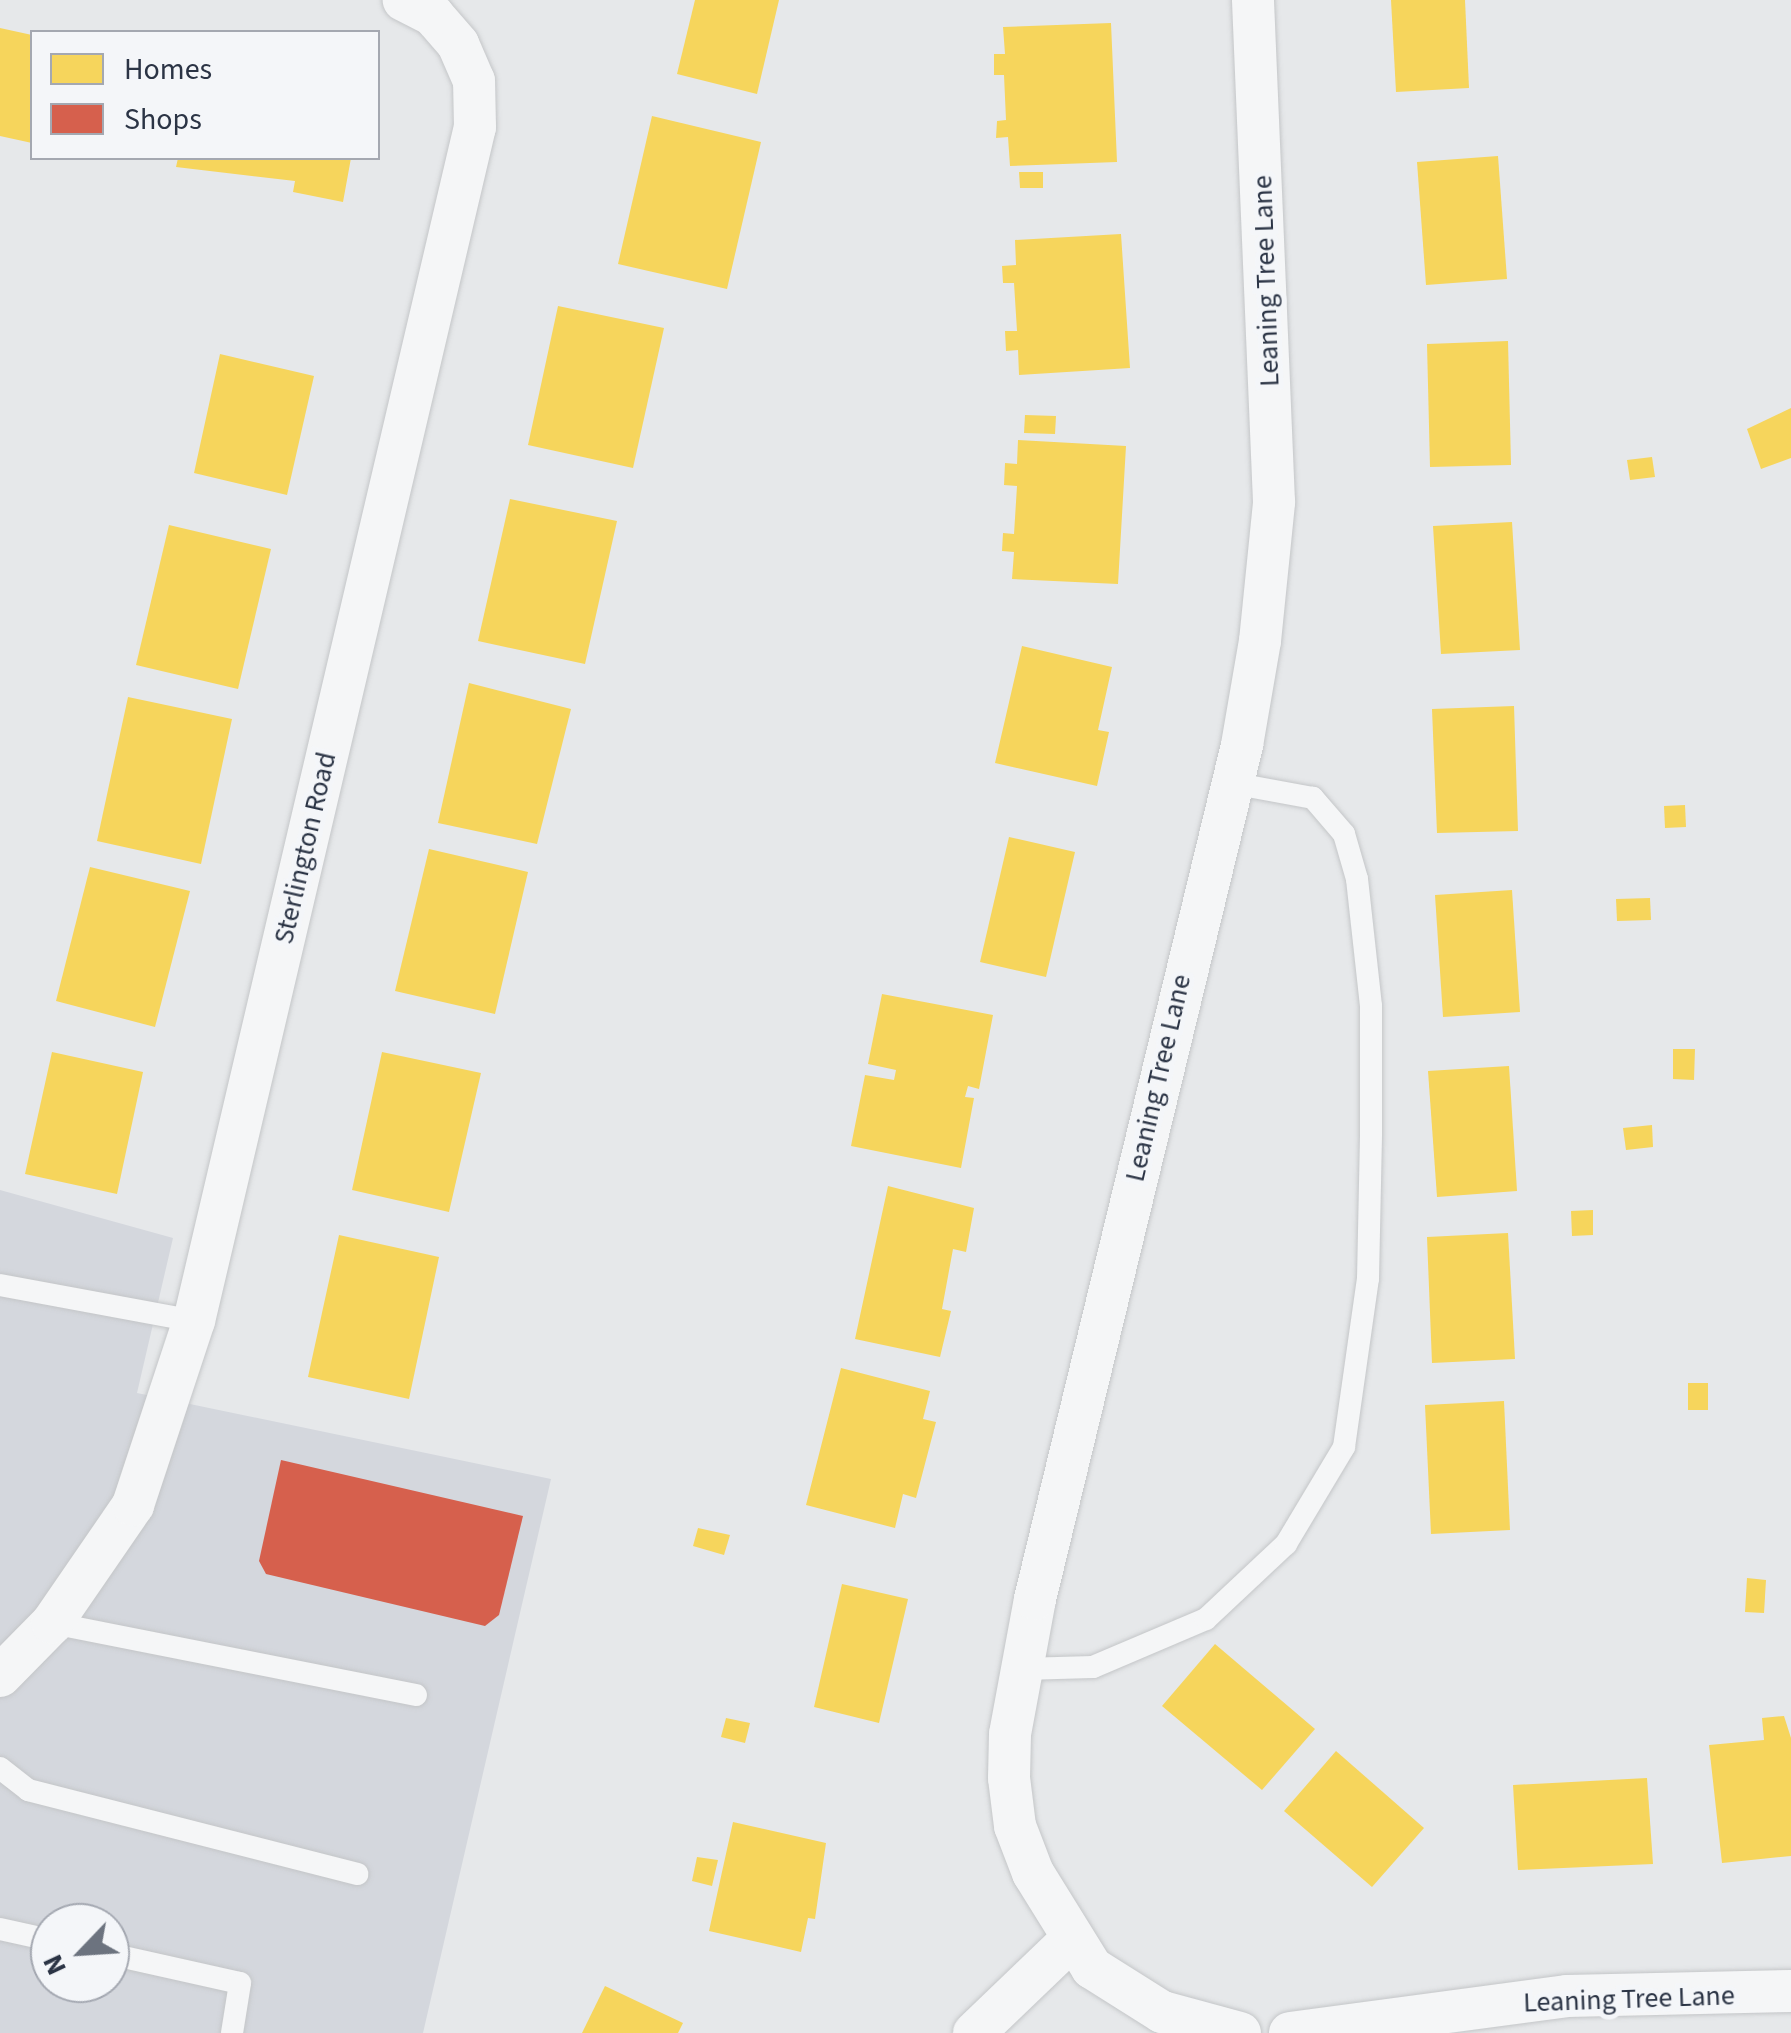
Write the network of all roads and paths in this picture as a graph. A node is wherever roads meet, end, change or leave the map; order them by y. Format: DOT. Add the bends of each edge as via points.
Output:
graph roads {
  1 [pos="404,0"];
  2 [pos="1254,0"];
  3 [pos="1231,784"];
  4 [pos="0,1285"];
  5 [pos="194,1322"];
  6 [pos="52,1622"];
  7 [pos="1022,1670"];
  8 [pos="0,1676"];
  9 [pos="416,1695"];
  10 [pos="0,1768"];
  11 [pos="357,1874"];
  12 [pos="0,1929"];
  13 [pos="30,1936"];
  14 [pos="1070,1941"];
  15 [pos="130,1958"];
  16 [pos="1791,1991"];
  17 [pos="232,2033"];
  18 [pos="974,2033"];
  19 [pos="1240,2033"];
  20 [pos="1290,2033"];
  1 -- 5 [label="street, Sterlington Road" via="433,15 458,44 474,82 474,127"];
  2 -- 3 [label="street, Leaning Tree Lane" via="1274,502 1260,641"];
  3 -- 7 [label="street, Leaning Tree Lane"];
  3 -- 7 [label="lane" via="1313,798 1344,834 1357,879 1372,1006 1372,1134 1368,1279 1344,1447 1286,1544 1206,1619 1093,1667"];
  4 -- 5 [label="lane"];
  5 -- 6 [label="street, Sterlington Road" via="133,1505"];
  6 -- 8 [label="street, Sterlington Road"];
  6 -- 9 [label="lane"];
  7 -- 14 [label="street, Leaning Tree Lane" via="1010,1734 1015,1826"];
  10 -- 11 [label="lane" via="28,1790"];
  12 -- 13 [label="lane"];
  14 -- 18 [label="street"];
  14 -- 19 [label="street, Leaning Tree Lane" via="1092,1968 1162,2012"];
  15 -- 17 [label="lane" via="240,1983"];
  16 -- 20 [label="street, Leaning Tree Lane" via="1566,1996"];
}
